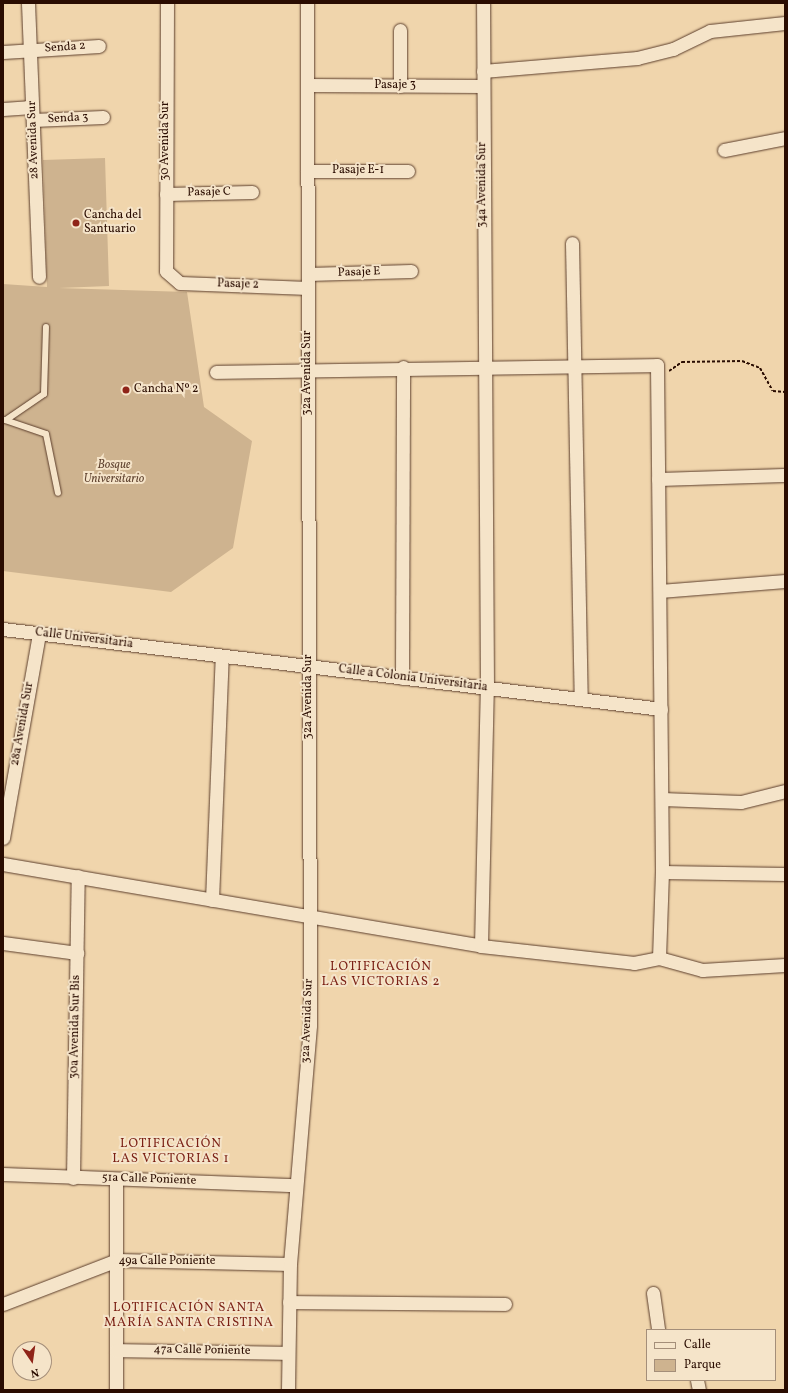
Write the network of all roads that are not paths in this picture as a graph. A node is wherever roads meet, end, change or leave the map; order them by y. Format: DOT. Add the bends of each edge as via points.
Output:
graph roads {
  1 [pos="28,3"];
  2 [pos="166,3"];
  3 [pos="307,3"];
  4 [pos="483,3"];
  5 [pos="785,23"];
  6 [pos="400,30"];
  7 [pos="99,46"];
  8 [pos="30,50"];
  9 [pos="3,52"];
  10 [pos="483,70"];
  11 [pos="307,85"];
  12 [pos="400,86"];
  13 [pos="483,86"];
  14 [pos="3,109"];
  15 [pos="33,114"];
  16 [pos="103,117"];
  17 [pos="785,138"];
  18 [pos="724,150"];
  19 [pos="307,171"];
  20 [pos="408,171"];
  21 [pos="252,192"];
  22 [pos="166,194"];
  23 [pos="572,243"];
  24 [pos="411,271"];
  25 [pos="308,274"];
  26 [pos="39,277"];
  27 [pos="170,278"];
  28 [pos="308,288"];
  29 [pos="46,327"];
  30 [pos="483,366"];
  31 [pos="576,366"];
  32 [pos="403,367"];
  33 [pos="308,370"];
  34 [pos="216,372"];
  35 [pos="5,420"];
  36 [pos="785,475"];
  37 [pos="658,479"];
  38 [pos="58,493"];
  39 [pos="785,581"];
  40 [pos="660,591"];
  41 [pos="3,629"];
  42 [pos="38,634"];
  43 [pos="166,649"];
  44 [pos="222,656"];
  45 [pos="309,666"];
  46 [pos="402,678"];
  47 [pos="487,688"];
  48 [pos="581,700"];
  49 [pos="661,709"];
  50 [pos="785,791"];
  51 [pos="662,799"];
  52 [pos="3,838"];
  53 [pos="3,864"];
  54 [pos="662,872"];
  55 [pos="785,874"];
  56 [pos="78,876"];
  57 [pos="212,900"];
  58 [pos="310,916"];
  59 [pos="3,943"];
  60 [pos="481,946"];
  61 [pos="77,953"];
  62 [pos="659,958"];
  63 [pos="785,965"];
  64 [pos="3,1174"];
  65 [pos="73,1178"];
  66 [pos="116,1180"];
  67 [pos="295,1185"];
  68 [pos="117,1260"];
  69 [pos="290,1264"];
  70 [pos="653,1293"];
  71 [pos="289,1302"];
  72 [pos="3,1304"];
  73 [pos="505,1304"];
  74 [pos="658,1329"];
  75 [pos="116,1350"];
  76 [pos="288,1353"];
  77 [pos="116,1390"];
  78 [pos="288,1390"];
  1 -- 8 [label="street, 28 Avenida Sur"];
  2 -- 22 [label="street, 30 Avenida Sur"];
  3 -- 11 [label="street, 32a Avenida Sur"];
  4 -- 10 [label="street, 34a Avenida Sur"];
  5 -- 10 [label="street" via="710,31 673,49 637,58"];
  6 -- 12 [label="street"];
  7 -- 8 [label="street, Senda 2"];
  8 -- 9 [label="street, Senda 2"];
  8 -- 15 [label="street, 28 Avenida Sur"];
  10 -- 13 [label="street, 34a Avenida Sur"];
  11 -- 12 [label="street, Pasaje 3"];
  11 -- 19 [label="street, 32a Avenida Sur"];
  12 -- 13 [label="street, Pasaje 3"];
  13 -- 30 [label="street, 34a Avenida Sur"];
  14 -- 15 [label="street, Senda 3"];
  15 -- 16 [label="street, Senda 3"];
  15 -- 26 [label="street, 28 Avenida Sur"];
  17 -- 18 [label="street"];
  19 -- 20 [label="street, Pasaje E-1"];
  19 -- 25 [label="street, 32a Avenida Sur"];
  21 -- 22 [label="street, Pasaje C"];
  22 -- 27 [label="street, 30 Avenida Sur" via="165,264"];
  23 -- 31 [label="street"];
  24 -- 25 [label="street, Pasaje E"];
  25 -- 28 [label="street, 32a Avenida Sur"];
  27 -- 28 [label="street, Pasaje 2" via="190,283"];
  28 -- 33 [label="street, 32a Avenida Sur"];
  29 -- 35 [label="lane" via="44,394"];
  30 -- 31 [label="street"];
  30 -- 32 [label="street"];
  30 -- 47 [label="street, 34a Avenida Sur"];
  31 -- 37 [label="street" via="657,365"];
  31 -- 48 [label="street"];
  32 -- 33 [label="street"];
  32 -- 46 [label="street"];
  33 -- 34 [label="street"];
  33 -- 45 [label="street, 32a Avenida Sur"];
  35 -- 38 [label="lane" via="46,434"];
  36 -- 37 [label="street"];
  37 -- 40 [label="street"];
  39 -- 40 [label="street"];
  40 -- 49 [label="street"];
  41 -- 42 [label="street, Calle Universitaria"];
  42 -- 43 [label="street, Calle Universitaria"];
  42 -- 52 [label="street, 28a Avenida Sur"];
  43 -- 44 [label="street, Calle a Colonia Universitaria"];
  44 -- 45 [label="street, Calle a Colonia Universitaria"];
  44 -- 57 [label="street"];
  45 -- 46 [label="street, Calle a Colonia Universitaria"];
  45 -- 58 [label="street, 32a Avenida Sur"];
  46 -- 47 [label="street, Calle a Colonia Universitaria"];
  47 -- 48 [label="street, Calle a Colonia Universitaria"];
  47 -- 60 [label="street, 34a Avenida Sur"];
  48 -- 49 [label="street, Calle a Colonia Universitaria"];
  49 -- 51 [label="street"];
  50 -- 51 [label="street" via="741,802"];
  51 -- 54 [label="street"];
  53 -- 56 [label="street"];
  54 -- 55 [label="street"];
  54 -- 62 [label="street"];
  56 -- 57 [label="street"];
  56 -- 61 [label="street, 30a Avenida Sur Bis"];
  57 -- 58 [label="street"];
  58 -- 60 [label="street"];
  58 -- 67 [label="street, 32a Avenida Sur" via="310,1025"];
  59 -- 61 [label="street"];
  60 -- 62 [label="street" via="634,963"];
  61 -- 65 [label="street, 30a Avenida Sur Bis"];
  62 -- 63 [label="street" via="702,970"];
  64 -- 65 [label="street, 51a Calle Poniente"];
  65 -- 66 [label="street, 51a Calle Poniente"];
  66 -- 67 [label="street, 51a Calle Poniente"];
  66 -- 68 [label="street"];
  67 -- 69 [label="street, 32a Avenida Sur"];
  68 -- 69 [label="street, 49a Calle Poniente"];
  68 -- 72 [label="street, 49a Calle Poniente"];
  68 -- 75 [label="street"];
  69 -- 71 [label="street, 32a Avenida Sur"];
  70 -- 74 [label="street"];
  71 -- 73 [label="street"];
  71 -- 76 [label="street, 32a Avenida Sur"];
  75 -- 76 [label="street, 47a Calle Poniente"];
  75 -- 77 [label="street"];
  76 -- 78 [label="street, 32a Avenida Sur"];
}
